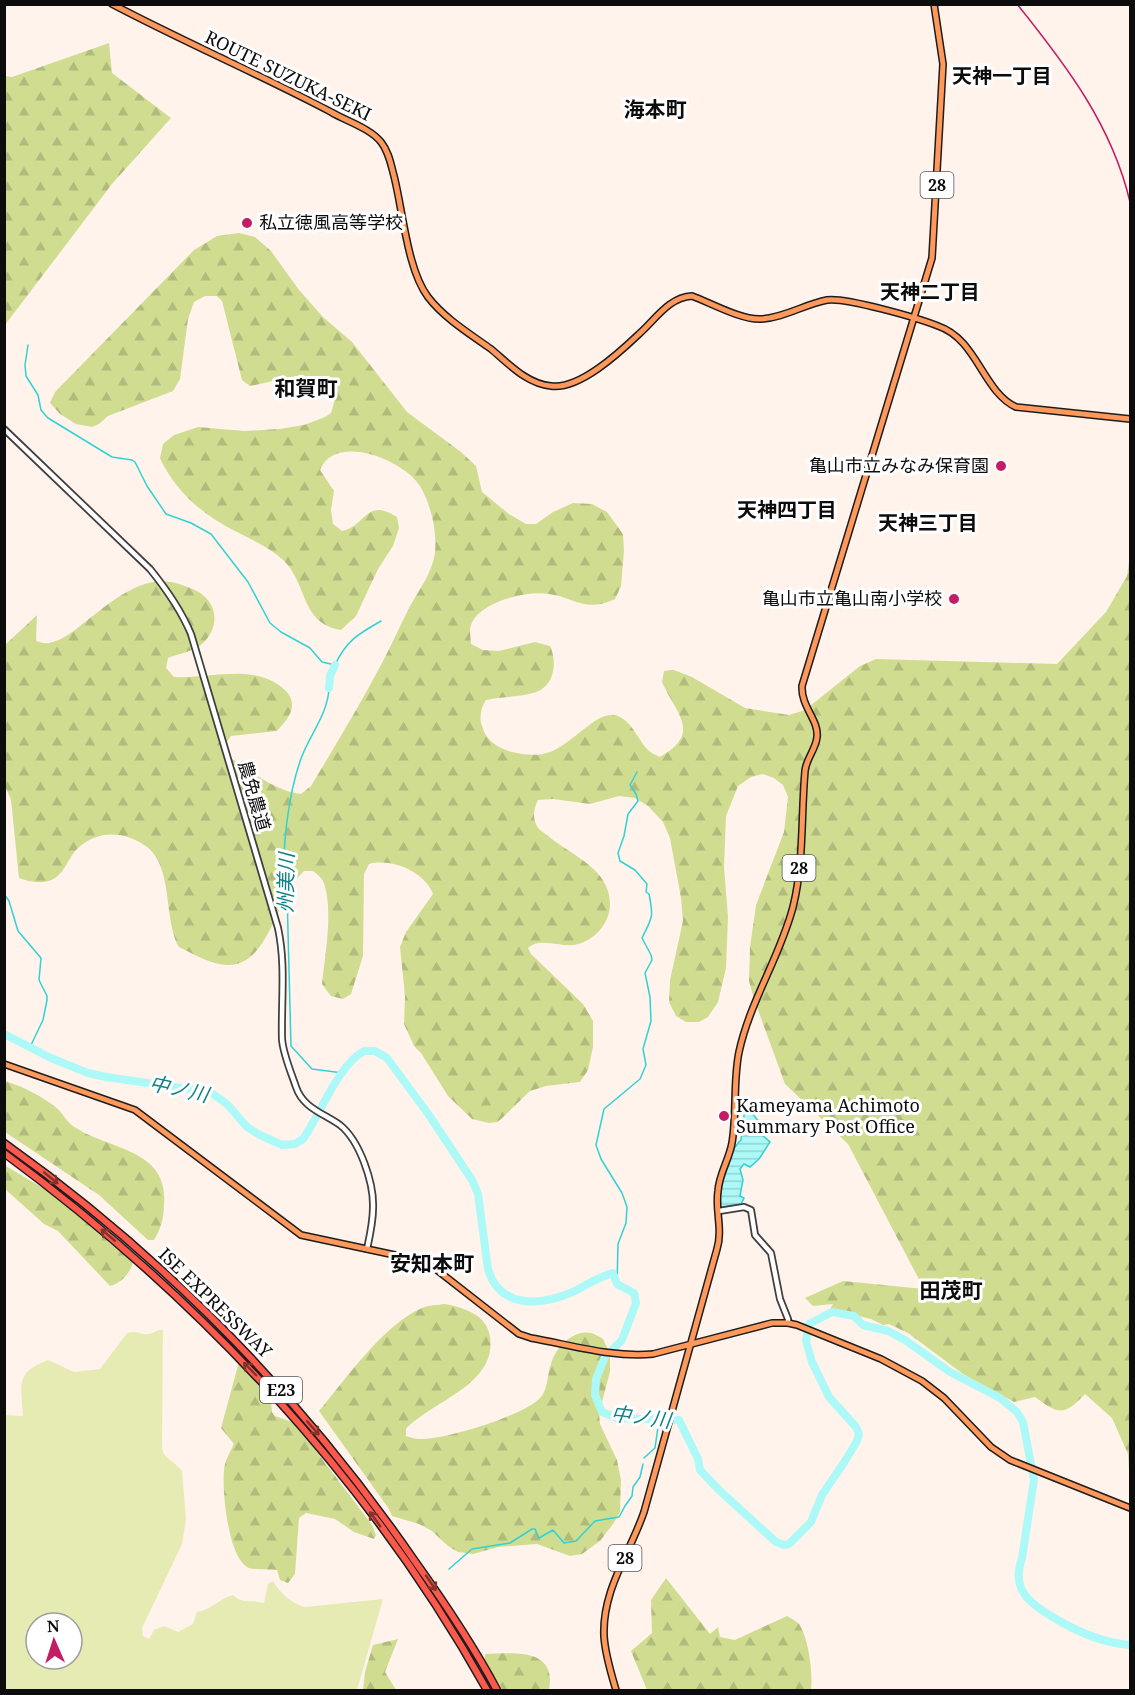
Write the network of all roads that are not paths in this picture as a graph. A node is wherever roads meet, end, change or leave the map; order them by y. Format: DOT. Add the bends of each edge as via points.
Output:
graph roads {
  1 [pos="112,4"];
  2 [pos="934,4"];
  3 [pos="912,318"];
  4 [pos="1131,419"];
  5 [pos="4,429"];
  6 [pos="4,1064"];
  7 [pos="4,1143"];
  8 [pos="4,1154"];
  9 [pos="719,1211"];
  10 [pos="367,1249"];
  11 [pos="788,1323"];
  12 [pos="692,1344"];
  13 [pos="1131,1508"];
  14 [pos="487,1690"];
  15 [pos="497,1690"];
  16 [pos="616,1690"];
  1 -- 3 [label="main road, ROUTE SUZUKA-SEKI" via="175,38 297,94 380,141 391,163 417,276 428,297 533,382 554,387 587,376 682,296 692,296 751,319 828,300 844,300"];
  2 -- 3 [label="main road, 28" via="943,64 932,258"];
  3 -- 4 [label="main road, ROUTE SUZUKA-SEKI" via="938,325 957,336 1012,405"];
  3 -- 9 [label="main road, 28" via="801,686 804,706 818,736 806,767 803,836 793,906 754,1003 739,1053 734,1127 730,1155 718,1187"];
  5 -- 10 [label="street, 農免農道" via="150,569 187,624 278,928 284,973 283,1044 300,1097 340,1125 362,1156 373,1201"];
  6 -- 10 [label="main road" via="135,1110 301,1235"];
  7 -- 15 [label="highway, ISE EXPRESSWAY / E23, one-way" via="144,1254 281,1390 382,1514 447,1607"];
  14 -- 8 [label="highway, ISE EXPRESSWAY / E23, one-way" via="391,1542 275,1396 138,1260"];
  9 -- 11 [label="street" via="744,1207 751,1210 755,1235 771,1253"];
  9 -- 12 [label="main road, 28" via="720,1240"];
  10 -- 12 [label="main road" via="423,1261 519,1334 531,1338 621,1354 653,1354"];
  11 -- 12 [label="main road" via="772,1323"];
  11 -- 13 [label="main road" via="881,1359 922,1381 991,1447 1010,1460"];
  12 -- 16 [label="main road, 28" via="645,1512 609,1598 604,1635"];
}
